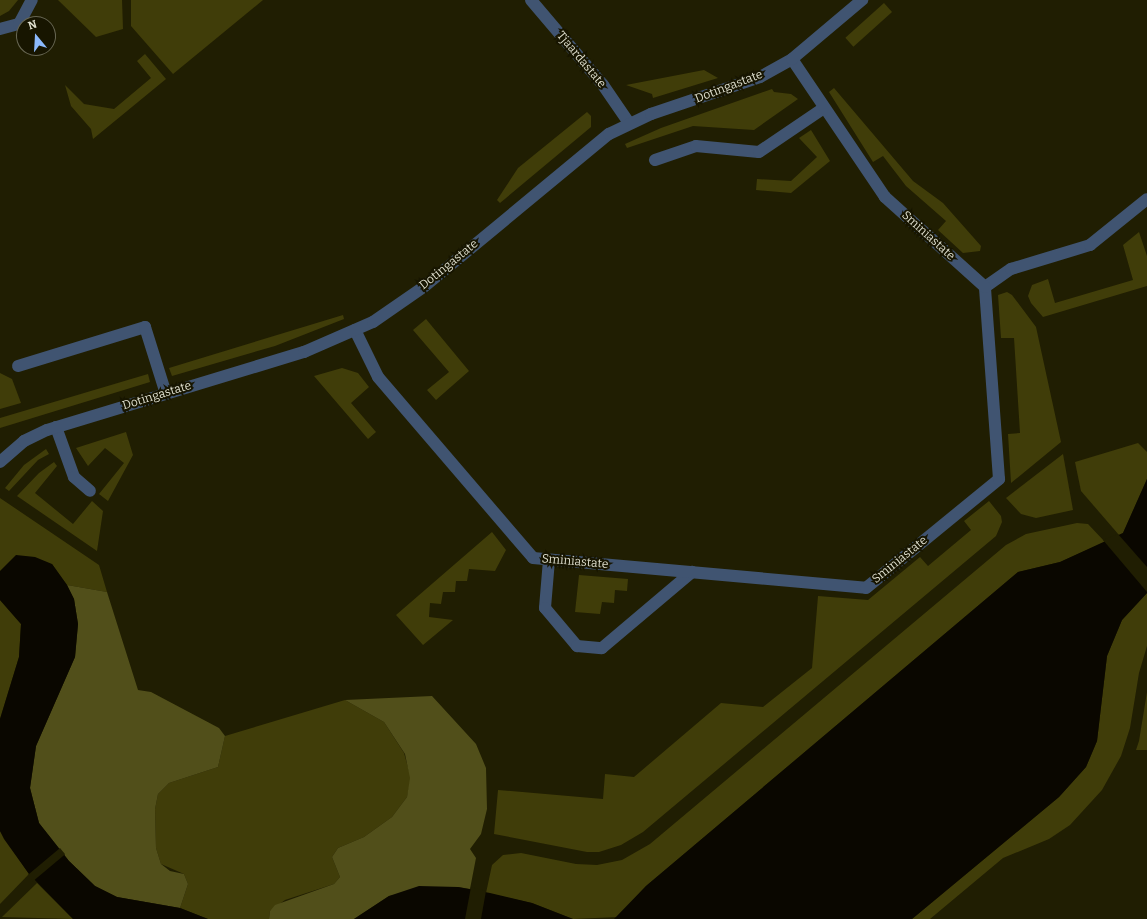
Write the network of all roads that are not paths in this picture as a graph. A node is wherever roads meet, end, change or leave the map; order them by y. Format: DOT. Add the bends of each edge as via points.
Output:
graph roads {
  1 [pos="32,0"];
  2 [pos="531,0"];
  3 [pos="862,0"];
  4 [pos="0,29"];
  5 [pos="792,59"];
  6 [pos="824,108"];
  7 [pos="629,123"];
  8 [pos="655,160"];
  9 [pos="1147,199"];
  10 [pos="986,288"];
  11 [pos="355,330"];
  12 [pos="18,366"];
  13 [pos="166,394"];
  14 [pos="56,427"];
  15 [pos="0,462"];
  16 [pos="90,491"];
  17 [pos="549,560"];
  18 [pos="692,572"];
  1 -- 4 [label="street" via="19,24"];
  2 -- 7 [label="street, Tjaardastate" via="603,85"];
  3 -- 5 [label="street, Dotingastate"];
  5 -- 6 [label="street, Sminiastate"];
  5 -- 7 [label="street, Dotingastate" via="740,85"];
  6 -- 8 [label="street" via="759,152 696,146"];
  6 -- 10 [label="street, Sminiastate" via="885,197"];
  7 -- 11 [label="street, Dotingastate" via="590,148 425,286 390,311"];
  9 -- 10 [label="street" via="1090,245 1011,269"];
  10 -- 18 [label="street, Sminiastate" via="999,478 866,588"];
  11 -- 13 [label="street, Dotingastate" via="304,352"];
  11 -- 17 [label="street, Sminiastate" via="378,377 533,558"];
  12 -- 13 [label="street" via="145,327"];
  13 -- 14 [label="street, Dotingastate"];
  14 -- 15 [label="street, Dotingastate" via="24,442"];
  14 -- 16 [label="street" via="74,477"];
  17 -- 18 [label="street, Sminiastate"];
  17 -- 18 [label="street" via="545,608 577,646 602,648"];
}
